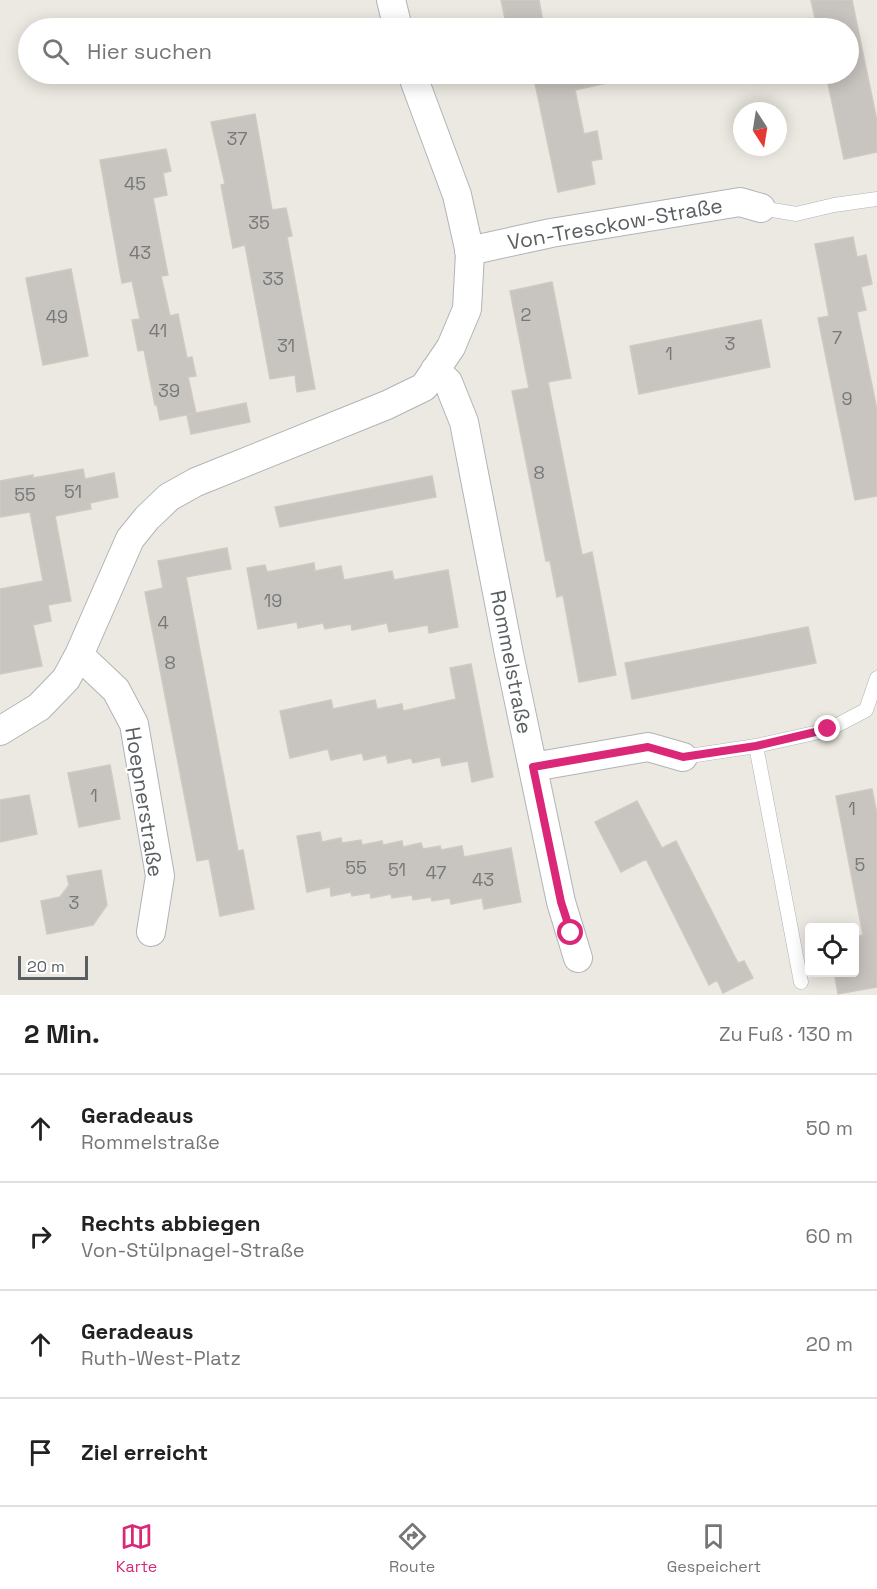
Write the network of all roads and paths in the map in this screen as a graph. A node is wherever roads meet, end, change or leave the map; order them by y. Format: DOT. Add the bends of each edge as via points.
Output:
graph roads {
  1 [pos="391,0"];
  2 [pos="396,18"];
  3 [pos="416,84"];
  4 [pos="877,199"];
  5 [pos="761,208"];
  6 [pos="469,251"];
  7 [pos="435,370"];
  8 [pos="79,655"];
  9 [pos="877,678"];
  10 [pos="0,730"];
  11 [pos="756,746"];
  12 [pos="683,757"];
  13 [pos="533,767"];
  14 [pos="151,932"];
  15 [pos="578,958"];
  16 [pos="801,982"];
  1 -- 2 [label="street"];
  3 -- 6 [label="street" via="457,195"];
  4 -- 5 [label="lane" via="796,214"];
  5 -- 6 [label="street, Von-Tresckow-Straße" via="740,202 551,233"];
  6 -- 7 [label="street" via="467,309 451,347"];
  7 -- 8 [label="street" via="424,387 387,405 196,482 169,497 130,538"];
  7 -- 13 [label="street, Rommelstraße" via="448,382 464,422"];
  8 -- 10 [label="street" via="66,679 39,707"];
  8 -- 14 [label="street, Hoepnerstraße" via="116,690 134,724 160,876"];
  9 -- 11 [label="lane" via="866,710 828,729"];
  11 -- 12 [label="lane"];
  11 -- 16 [label="lane"];
  12 -- 13 [label="street" via="648,747"];
  13 -- 15 [label="street, Rommelstraße" via="561,902"];
}
